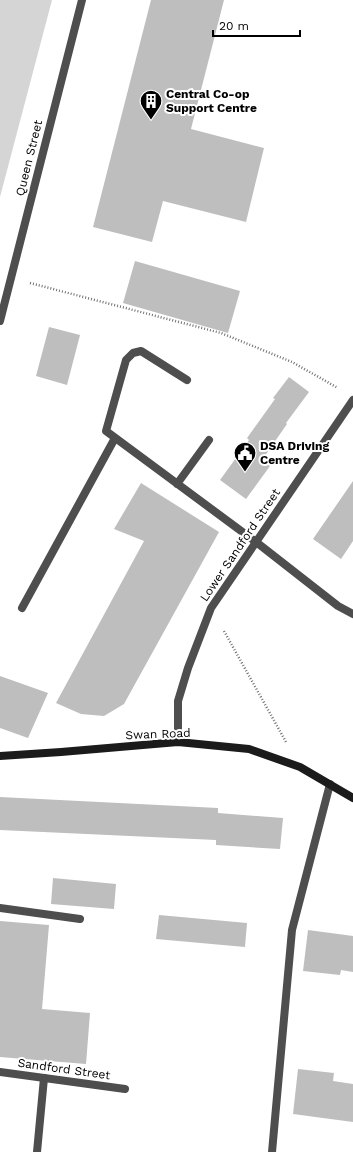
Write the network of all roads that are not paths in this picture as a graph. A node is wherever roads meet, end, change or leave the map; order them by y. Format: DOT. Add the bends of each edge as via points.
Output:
graph roads {
  1 [pos="82,0"];
  2 [pos="0,321"];
  3 [pos="187,380"];
  4 [pos="353,400"];
  5 [pos="115,438"];
  6 [pos="209,440"];
  7 [pos="177,484"];
  8 [pos="256,542"];
  9 [pos="22,608"];
  10 [pos="353,614"];
  11 [pos="178,742"];
  12 [pos="0,756"];
  13 [pos="330,784"];
  14 [pos="353,798"];
  15 [pos="0,908"];
  16 [pos="80,919"];
  17 [pos="0,1072"];
  18 [pos="44,1078"];
  19 [pos="125,1089"];
  20 [pos="37,1152"];
  21 [pos="272,1152"];
  1 -- 2 [label="street, Queen Street"];
  3 -- 5 [label="street" via="141,351 133,353 126,360 106,431"];
  4 -- 8 [label="street, Lower Sandford Street"];
  5 -- 7 [label="street"];
  5 -- 9 [label="street"];
  6 -- 7 [label="street"];
  7 -- 8 [label="street"];
  8 -- 10 [label="street" via="338,606"];
  8 -- 11 [label="street, Lower Sandford Street" via="211,608 178,701"];
  11 -- 12 [label="street, Swan Road"];
  11 -- 13 [label="street, Swan Road" via="249,749 300,767"];
  13 -- 14 [label="street, Swan Road"];
  13 -- 21 [label="street" via="292,930"];
  15 -- 16 [label="street"];
  17 -- 18 [label="street, Sandford Street"];
  18 -- 19 [label="street, Sandford Street"];
  18 -- 20 [label="street"];
}
